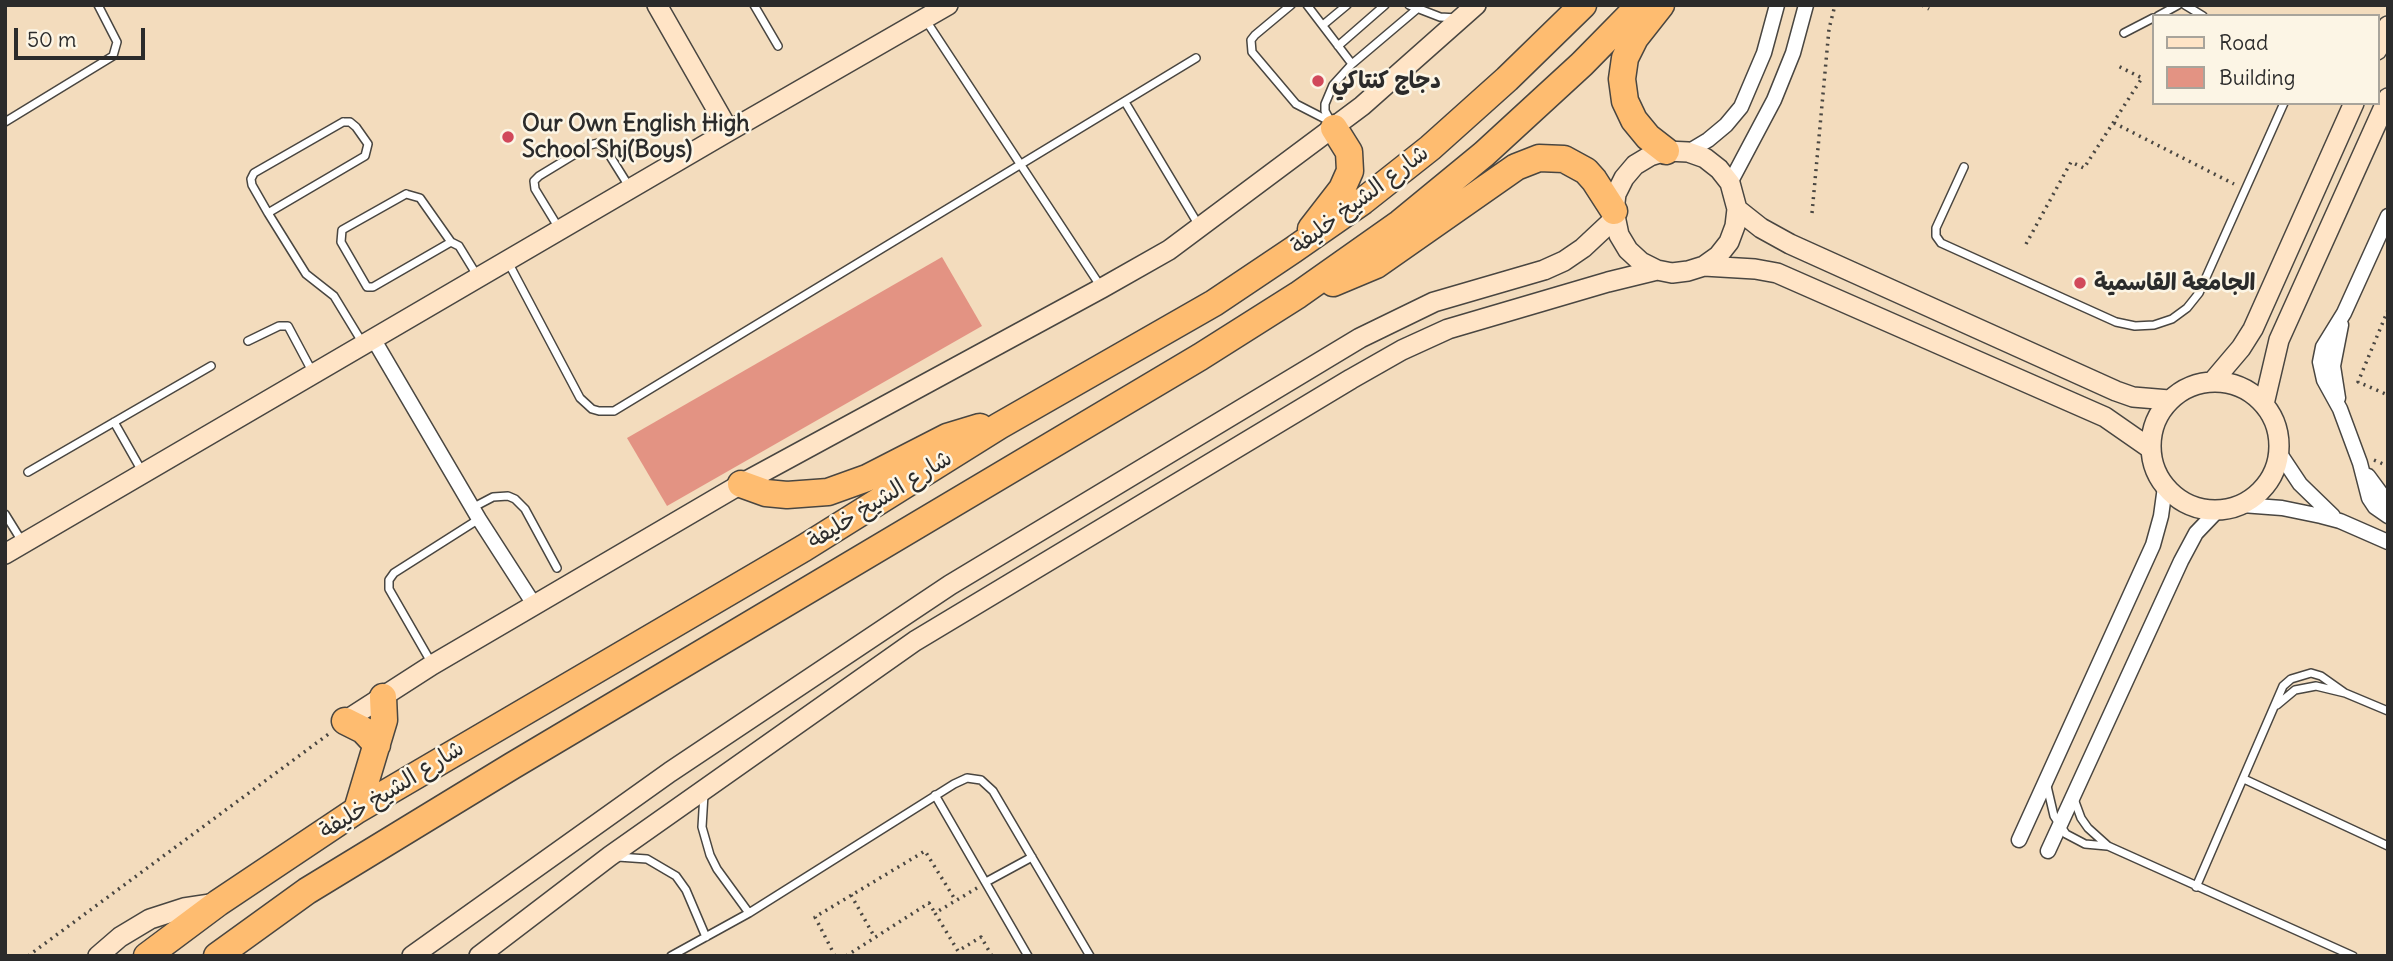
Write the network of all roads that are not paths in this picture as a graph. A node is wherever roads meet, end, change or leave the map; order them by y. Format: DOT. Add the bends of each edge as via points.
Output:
graph roads {
  1 [pos="98,5"];
  2 [pos="657,5"];
  3 [pos="754,5"];
  4 [pos="1291,5"];
  5 [pos="1307,5"];
  6 [pos="1348,5"];
  7 [pos="1385,5"];
  8 [pos="1583,5"];
  9 [pos="1640,5"];
  10 [pos="1661,5"];
  11 [pos="1777,5"];
  12 [pos="1806,5"];
  13 [pos="2178,5"];
  14 [pos="947,6"];
  15 [pos="1413,7"];
  16 [pos="1470,11"];
  17 [pos="2161,14"];
  18 [pos="925,19"];
  19 [pos="2152,19"];
  20 [pos="1323,26"];
  21 [pos="2388,26"];
  22 [pos="2124,33"];
  23 [pos="778,46"];
  24 [pos="1338,46"];
  25 [pos="2379,46"];
  26 [pos="1196,58"];
  27 [pos="1352,64"];
  28 [pos="2388,98"];
  29 [pos="1125,102"];
  30 [pos="2283,105"];
  31 [pos="2352,105"];
  32 [pos="5,122"];
  33 [pos="1333,125"];
  34 [pos="729,131"];
  35 [pos="1677,151"];
  36 [pos="1021,164"];
  37 [pos="1964,167"];
  38 [pos="1730,183"];
  39 [pos="631,189"];
  40 [pos="1737,209"];
  41 [pos="268,213"];
  42 [pos="1614,215"];
  43 [pos="2388,216"];
  44 [pos="1201,228"];
  45 [pos="560,230"];
  46 [pos="451,242"];
  47 [pos="1293,250"];
  48 [pos="507,261"];
  49 [pos="1704,266"];
  50 [pos="1657,270"];
  51 [pos="479,278"];
  52 [pos="1102,288"];
  53 [pos="1298,295"];
  54 [pos="248,341"];
  55 [pos="369,343"];
  56 [pos="211,366"];
  57 [pos="314,375"];
  58 [pos="2213,381"];
  59 [pos="2169,400"];
  60 [pos="2264,404"];
  61 [pos="114,422"];
  62 [pos="999,426"];
  63 [pos="2151,449"];
  64 [pos="2280,454"];
  65 [pos="2360,463"];
  66 [pos="28,472"];
  67 [pos="143,474"];
  68 [pos="741,484"];
  69 [pos="2165,487"];
  70 [pos="2388,503"];
  71 [pos="2242,505"];
  72 [pos="2218,510"];
  73 [pos="475,513"];
  74 [pos="5,514"];
  75 [pos="2388,516"];
  76 [pos="2340,521"];
  77 [pos="2388,542"];
  78 [pos="24,544"];
  79 [pos="5,554"];
  80 [pos="557,568"];
  81 [pos="950,585"];
  82 [pos="535,606"];
  83 [pos="915,642"];
  84 [pos="432,665"];
  85 [pos="2345,693"];
  86 [pos="383,697"];
  87 [pos="2273,709"];
  88 [pos="2388,712"];
  89 [pos="345,721"];
  90 [pos="377,745"];
  91 [pos="2244,779"];
  92 [pos="2046,783"];
  93 [pos="705,788"];
  94 [pos="934,795"];
  95 [pos="2073,795"];
  96 [pos="357,810"];
  97 [pos="2060,826"];
  98 [pos="2019,840"];
  99 [pos="2108,846"];
  100 [pos="2388,846"];
  101 [pos="2048,851"];
  102 [pos="610,856"];
  103 [pos="1032,857"];
  104 [pos="986,883"];
  105 [pos="2196,887"];
  106 [pos="502,892"];
  107 [pos="218,903"];
  108 [pos="748,913"];
  109 [pos="706,937"];
  110 [pos="98,956"];
  111 [pos="147,956"];
  112 [pos="216,956"];
  113 [pos="412,956"];
  114 [pos="436,956"];
  115 [pos="479,956"];
  116 [pos="671,956"];
  117 [pos="1028,956"];
  118 [pos="1090,956"];
  119 [pos="2353,956"];
  1 -- 32 [label="lane" via="117,42 113,56"];
  2 -- 34 [label="street"];
  3 -- 23 [label="lane"];
  4 -- 33 [label="lane" via="1255,35 1252,52 1296,104"];
  5 -- 20 [label="lane"];
  6 -- 20 [label="lane"];
  7 -- 24 [label="lane"];
  8 -- 47 [label="highway, شارع الشيخ خليفة" via="1430,148"];
  9 -- 53 [label="highway, شارع الشيخ خليفة" via="1474,162 1400,223"];
  10 -- 35 [label="highway" via="1635,38 1622,79 1634,120 1648,137"];
  11 -- 35 [label="street" via="1764,53 1741,107 1708,140"];
  12 -- 38 [label="street" via="1774,100"];
  13 -- 17 [label="lane"];
  14 -- 18 [label="street"];
  15 -- 16 [label="lane" via="1440,17"];
  15 -- 27 [label="lane"];
  16 -- 33 [label="street" via="1390,84"];
  18 -- 34 [label="street"];
  18 -- 36 [label="lane"];
  19 -- 22 [label="lane"];
  20 -- 24 [label="lane"];
  21 -- 25 [label="street"];
  24 -- 27 [label="lane"];
  26 -- 29 [label="lane"];
  27 -- 33 [label="lane" via="1326,97 1325,111"];
  28 -- 60 [label="street" via="2279,340"];
  29 -- 36 [label="lane"];
  29 -- 44 [label="lane"];
  30 -- 37 [label="lane" via="2199,293 2187,308 2154,326 2116,322 1941,243 1936,228"];
  31 -- 58 [label="street" via="2253,329"];
  33 -- 44 [label="street"];
  33 -- 47 [label="highway" via="1349,152 1347,181"];
  34 -- 39 [label="street"];
  35 -- 38 [label="street" via="1704,158"];
  35 -- 42 [label="street" via="1650,156 1635,165 1620,186"];
  36 -- 48 [label="lane" via="614,411 592,409 580,398"];
  36 -- 52 [label="lane"];
  38 -- 40 [label="street"];
  39 -- 45 [label="street"];
  39 -- 45 [label="lane" via="602,145 580,151 534,181"];
  40 -- 49 [label="street" via="1729,242"];
  40 -- 59 [label="street" via="1790,244 2116,391"];
  41 -- 41 [label="lane" via="365,156 368,144 354,124 346,121 254,173 252,185"];
  41 -- 55 [label="lane" via="306,274 334,296"];
  42 -- 50 [label="street" via="1628,250"];
  42 -- 53 [label="highway" via="1586,171 1564,159 1539,158 1516,167 1366,271"];
  42 -- 81 [label="street" via="1564,261 1434,302 1360,338"];
  43 -- 65 [label="street" via="2344,313 2323,347 2320,362"];
  44 -- 52 [label="street"];
  45 -- 48 [label="street"];
  46 -- 46 [label="lane" via="424,201 411,194 344,228 340,238 364,285 370,288"];
  46 -- 51 [label="lane"];
  47 -- 62 [label="highway, شارع الشيخ خليفة" via="1214,303"];
  48 -- 51 [label="street"];
  49 -- 50 [label="street" via="1672,273"];
  49 -- 63 [label="street" via="1777,273 2105,417"];
  50 -- 83 [label="street" via="1448,329 1402,350"];
  51 -- 55 [label="street"];
  52 -- 68 [label="street"];
  53 -- 112 [label="highway, شارع الشيخ خليفة" via="318,884"];
  54 -- 57 [label="lane" via="288,326"];
  55 -- 57 [label="street"];
  55 -- 73 [label="street"];
  56 -- 61 [label="lane"];
  57 -- 67 [label="street"];
  58 -- 59 [label="street" via="2189,387"];
  58 -- 60 [label="street" via="2241,387"];
  59 -- 63 [label="street" via="2152,431"];
  60 -- 64 [label="street" via="2274,419"];
  61 -- 66 [label="lane"];
  61 -- 67 [label="lane"];
  62 -- 68 [label="highway" via="959,431 867,478 828,492 787,495"];
  62 -- 96 [label="highway, شارع الشيخ خليفة" via="804,548"];
  63 -- 69 [label="street"];
  64 -- 71 [label="street" via="2271,479"];
  64 -- 76 [label="street" via="2306,491"];
  65 -- 70 [label="street"];
  65 -- 75 [label="street" via="2369,498"];
  67 -- 78 [label="street"];
  68 -- 82 [label="street"];
  69 -- 72 [label="street" via="2189,505"];
  69 -- 92 [label="street" via="2153,544"];
  71 -- 72 [label="street"];
  71 -- 76 [label="street"];
  72 -- 95 [label="street" via="2184,554"];
  73 -- 80 [label="lane" via="493,497 514,499"];
  73 -- 82 [label="street"];
  73 -- 84 [label="lane" via="389,580 389,589"];
  74 -- 78 [label="lane"];
  76 -- 77 [label="street"];
  78 -- 79 [label="street"];
  81 -- 83 [label="street" via="959,588 959,600"];
  81 -- 106 [label="street" via="670,772"];
  82 -- 84 [label="street"];
  83 -- 93 [label="street"];
  84 -- 86 [label="street"];
  85 -- 87 [label="lane" via="2305,687"];
  85 -- 87 [label="lane" via="2321,676 2300,674 2283,686"];
  85 -- 88 [label="lane"];
  86 -- 89 [label="street"];
  86 -- 90 [label="highway" via="385,714"];
  87 -- 91 [label="lane"];
  89 -- 90 [label="highway" via="363,730"];
  90 -- 96 [label="highway"];
  91 -- 100 [label="lane"];
  91 -- 105 [label="lane"];
  92 -- 97 [label="lane"];
  92 -- 98 [label="street"];
  93 -- 102 [label="street"];
  93 -- 108 [label="lane" via="705,840 716,869"];
  94 -- 103 [label="lane" via="960,780 981,780"];
  94 -- 104 [label="lane"];
  94 -- 108 [label="lane"];
  95 -- 97 [label="street"];
  95 -- 99 [label="lane" via="2081,818"];
  96 -- 107 [label="highway, شارع الشيخ خليفة"];
  97 -- 99 [label="lane" via="2084,844"];
  97 -- 101 [label="street"];
  99 -- 105 [label="lane"];
  102 -- 109 [label="lane" via="647,859 676,876"];
  102 -- 115 [label="street"];
  103 -- 104 [label="lane"];
  103 -- 118 [label="lane"];
  104 -- 117 [label="lane"];
  105 -- 119 [label="lane"];
  106 -- 113 [label="street"];
  106 -- 114 [label="street"];
  107 -- 110 [label="street" via="150,919"];
  107 -- 111 [label="highway, شارع الشيخ خليفة"];
  108 -- 109 [label="lane"];
  109 -- 116 [label="lane"];
}
